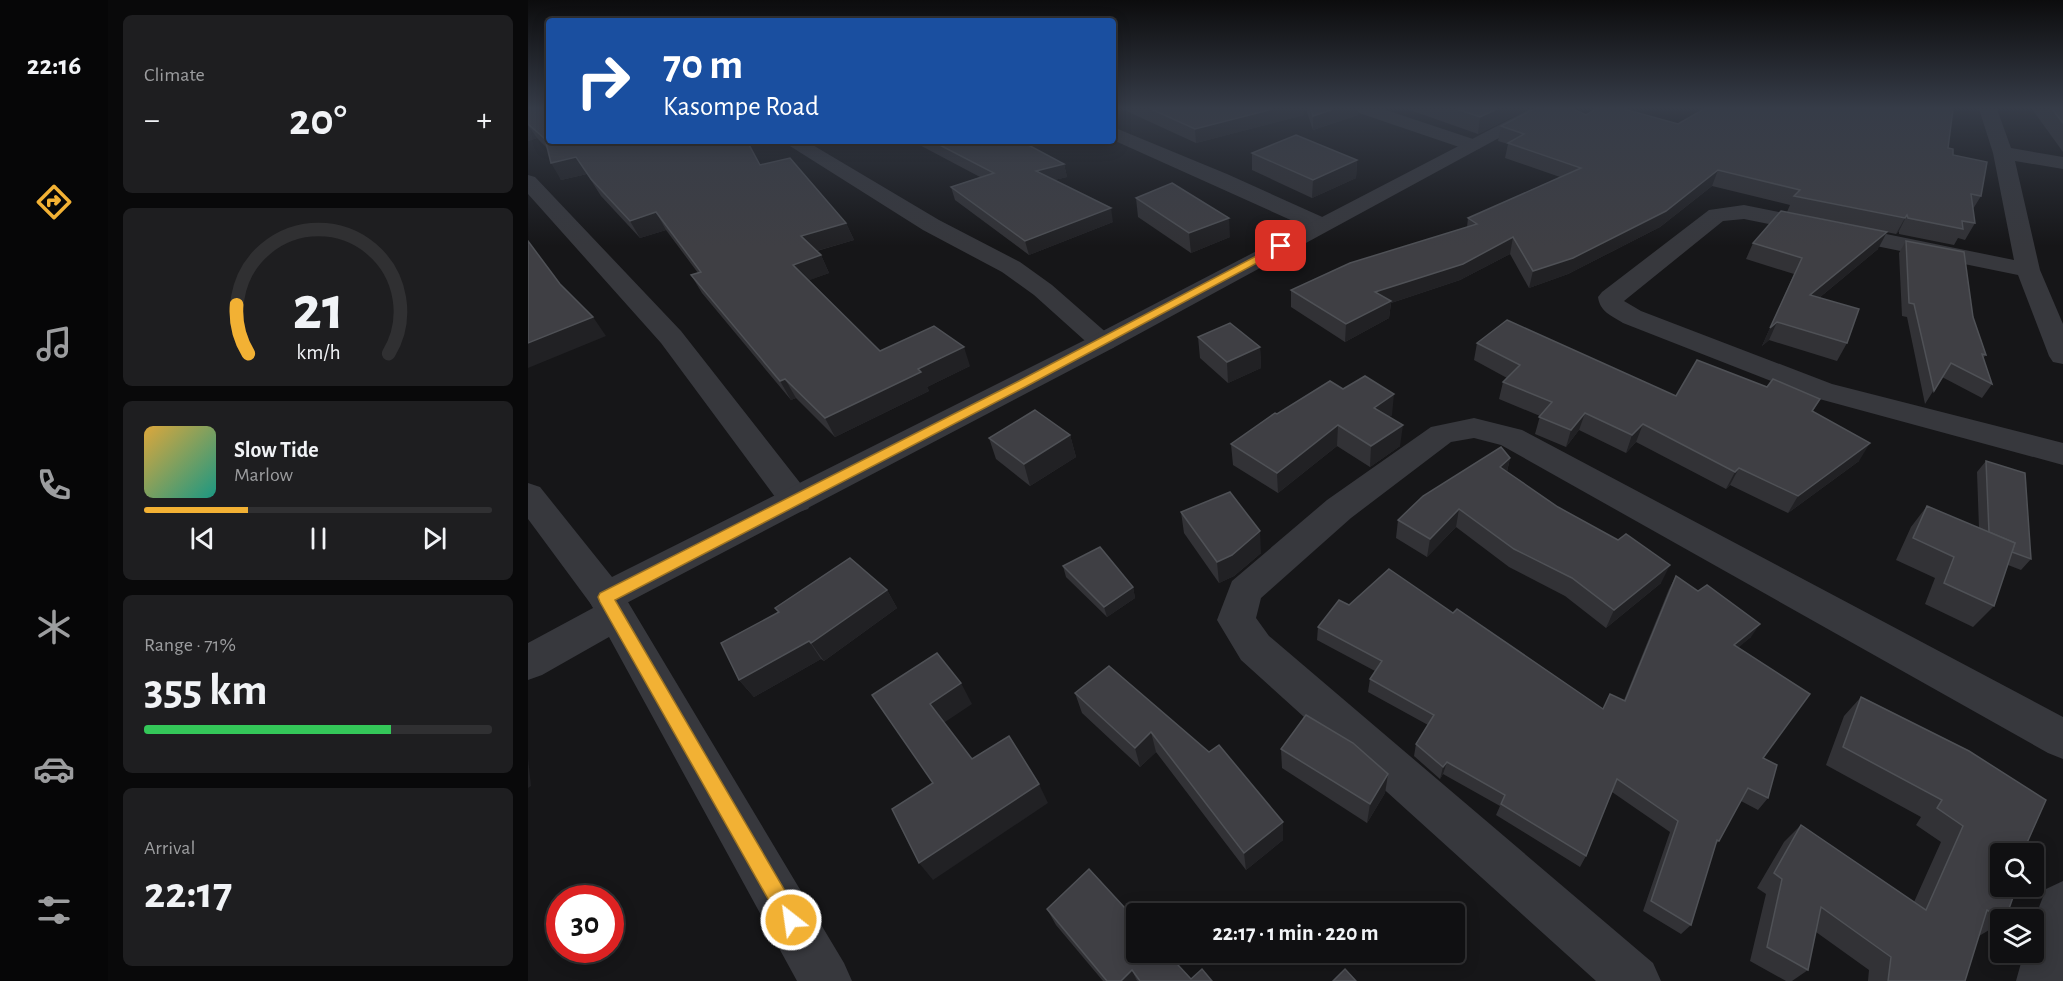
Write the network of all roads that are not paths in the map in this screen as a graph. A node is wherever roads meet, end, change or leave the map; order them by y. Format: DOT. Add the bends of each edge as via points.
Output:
graph roads {
  1 [pos="815,155"];
  2 [pos="1165,155"];
  3 [pos="1454,155"];
  4 [pos="2003,155"];
  5 [pos="2014,155"];
  6 [pos="2063,163"];
  7 [pos="528,181"];
  8 [pos="1321,225"];
  9 [pos="2028,270"];
  10 [pos="1103,342"];
  11 [pos="2063,356"];
  12 [pos="2063,454"];
  13 [pos="528,495"];
  14 [pos="796,501"];
  15 [pos="611,606"];
  16 [pos="528,663"];
  17 [pos="2063,739"];
  18 [pos="2063,906"];
  19 [pos="826,981"];
  20 [pos="1635,981"];
  21 [pos="2042,981"];
  1 -- 10 [label="street" via="931,225 1011,267"];
  2 -- 8 [label="street"];
  3 -- 8 [label="street"];
  4 -- 9 [label="street"];
  5 -- 6 [label="street"];
  7 -- 14 [label="street" via="671,337"];
  8 -- 10 [label="street"];
  9 -- 11 [label="street"];
  9 -- 12 [label="street" via="1731,212 1717,215 1611,297 1612,306 1632,317 1822,391"];
  10 -- 14 [label="street"];
  13 -- 15 [label="street"];
  14 -- 15 [label="street"];
  15 -- 16 [label="street"];
  15 -- 19 [label="street"];
  17 -- 20 [label="street" via="1511,437 1474,428 1442,434 1339,509 1245,591 1236,620 1255,648"];
  18 -- 21 [label="street"];
}
